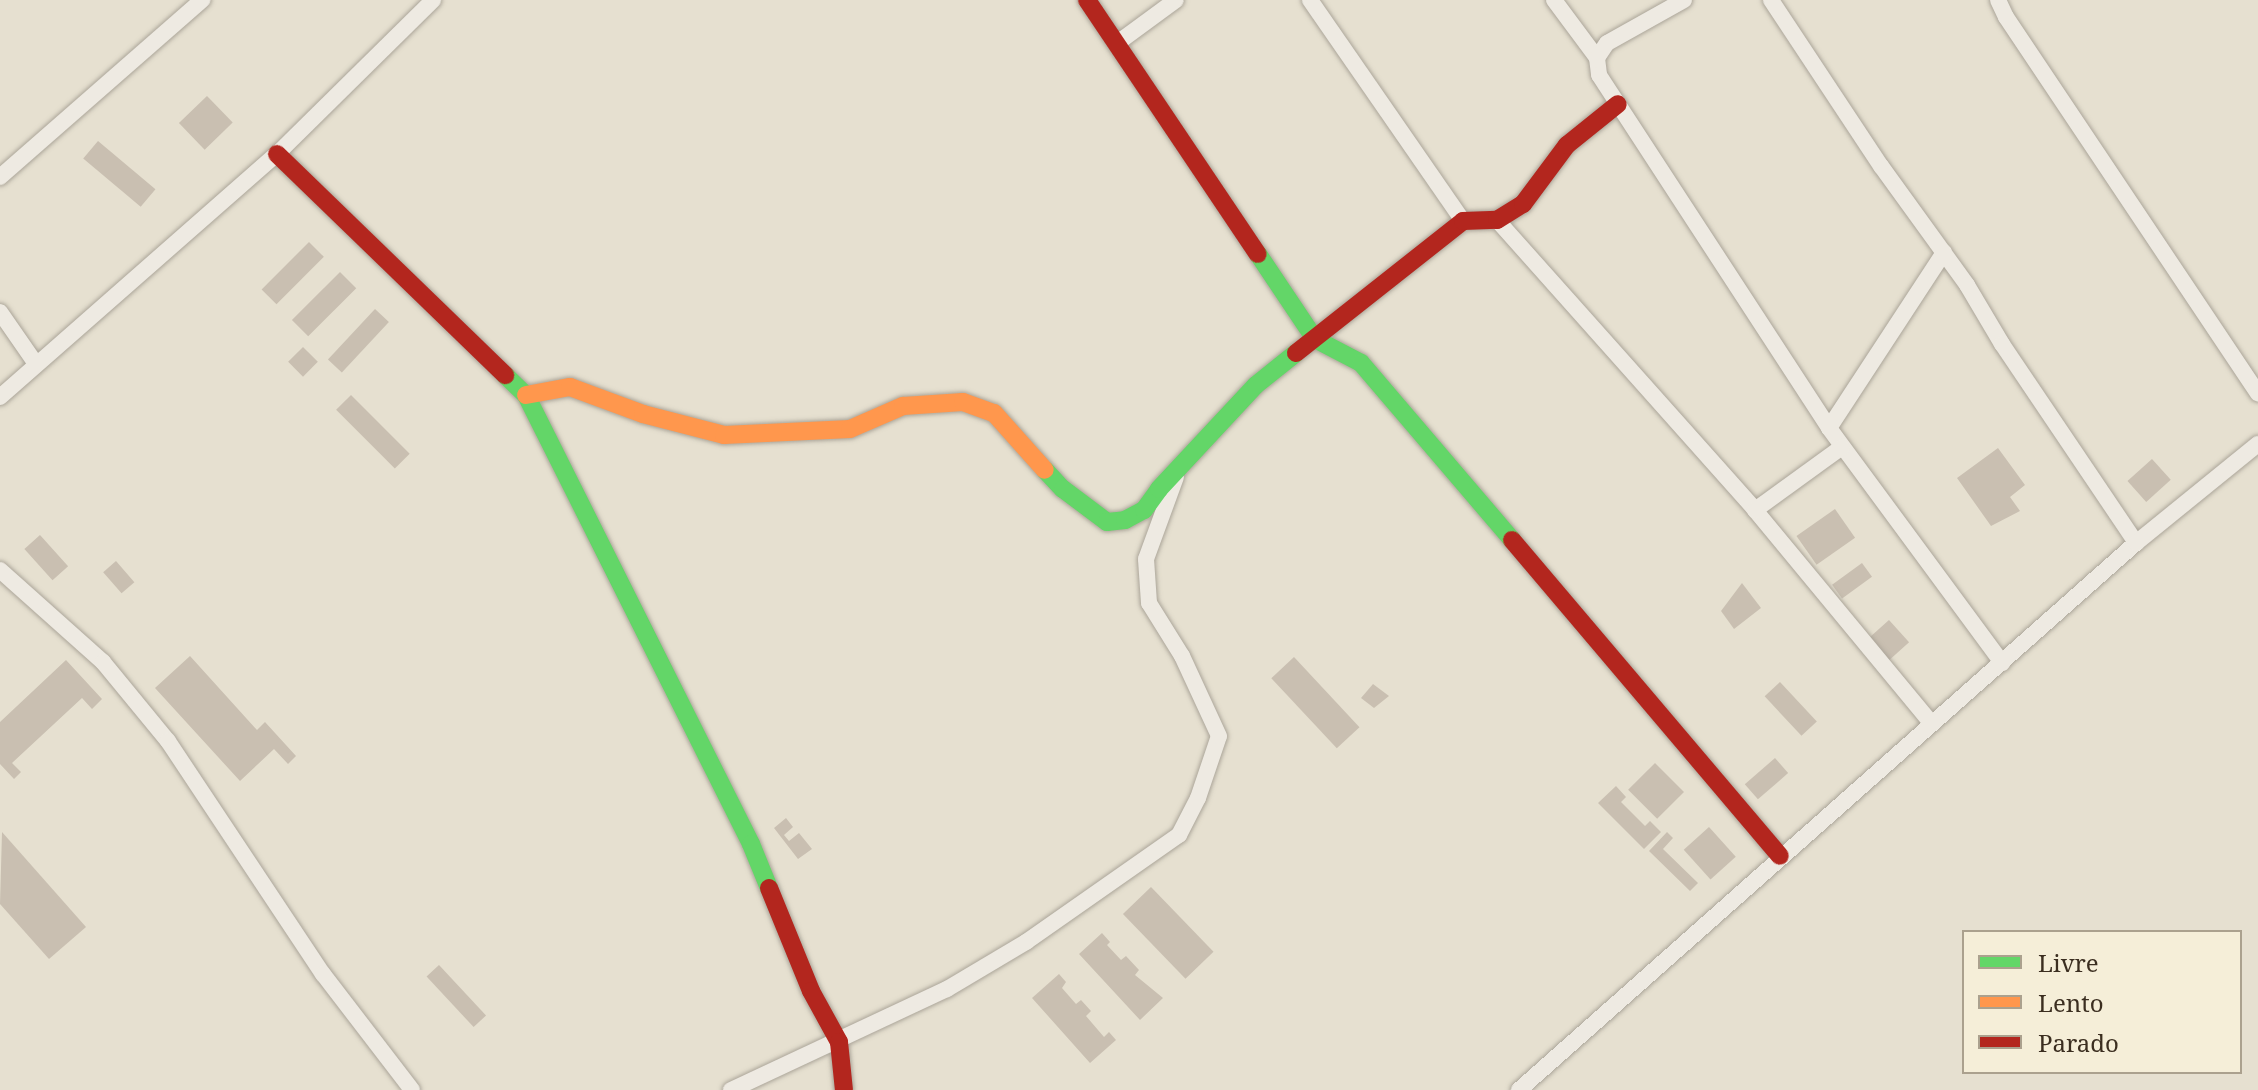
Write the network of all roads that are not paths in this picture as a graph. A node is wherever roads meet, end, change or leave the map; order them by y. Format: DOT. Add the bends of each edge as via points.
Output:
graph roads {
  1 [pos="202,0"];
  2 [pos="433,0"];
  3 [pos="1087,0"];
  4 [pos="1176,0"];
  5 [pos="1310,0"];
  6 [pos="1554,0"];
  7 [pos="1684,0"];
  8 [pos="1771,0"];
  9 [pos="1998,0"];
  10 [pos="1116,44"];
  11 [pos="1597,58"];
  12 [pos="1618,104"];
  13 [pos="277,154"];
  14 [pos="0,177"];
  15 [pos="1497,220"];
  16 [pos="1463,221"];
  17 [pos="1944,252"];
  18 [pos="0,312"];
  19 [pos="1315,339"];
  20 [pos="36,364"];
  21 [pos="2258,394"];
  22 [pos="526,395"];
  23 [pos="0,397"];
  24 [pos="1829,428"];
  25 [pos="2258,444"];
  26 [pos="1842,447"];
  27 [pos="1180,467"];
  28 [pos="1755,510"];
  29 [pos="2136,543"];
  30 [pos="0,570"];
  31 [pos="2002,663"];
  32 [pos="1931,723"];
  33 [pos="1780,856"];
  34 [pos="839,1042"];
  35 [pos="412,1090"];
  36 [pos="731,1090"];
  37 [pos="844,1090"];
  38 [pos="1519,1090"];
  1 -- 14 [label="street"];
  2 -- 13 [label="street"];
  3 -- 10 [label="street"];
  4 -- 10 [label="street"];
  5 -- 16 [label="street"];
  6 -- 11 [label="street"];
  7 -- 11 [label="street" via="1623,31"];
  8 -- 17 [label="street"];
  9 -- 21 [label="street"];
  10 -- 19 [label="street"];
  11 -- 12 [label="street" via="1599,75"];
  12 -- 15 [label="street" via="1567,145 1523,204"];
  12 -- 24 [label="street"];
  13 -- 20 [label="street"];
  13 -- 22 [label="street"];
  15 -- 16 [label="street"];
  15 -- 28 [label="street"];
  16 -- 19 [label="street"];
  17 -- 24 [label="street"];
  17 -- 29 [label="street"];
  18 -- 20 [label="street"];
  19 -- 27 [label="street" via="1256,385"];
  19 -- 33 [label="street" via="1361,363"];
  20 -- 23 [label="street"];
  22 -- 27 [label="street" via="570,387 643,414 724,435 850,429 903,406 963,402 994,413 1063,489 1107,522 1144,510"];
  22 -- 34 [label="street" via="751,844 811,991"];
  24 -- 26 [label="street"];
  25 -- 29 [label="street"];
  26 -- 28 [label="street"];
  26 -- 31 [label="street"];
  27 -- 34 [label="street" via="1146,559 1149,603 1182,656 1219,736 1179,835 1026,942 947,989"];
  28 -- 32 [label="street"];
  29 -- 31 [label="street"];
  30 -- 35 [label="street" via="103,662 168,741 323,974"];
  31 -- 32 [label="street"];
  32 -- 33 [label="street"];
  33 -- 38 [label="street"];
  34 -- 36 [label="street"];
  34 -- 37 [label="street"];
}
